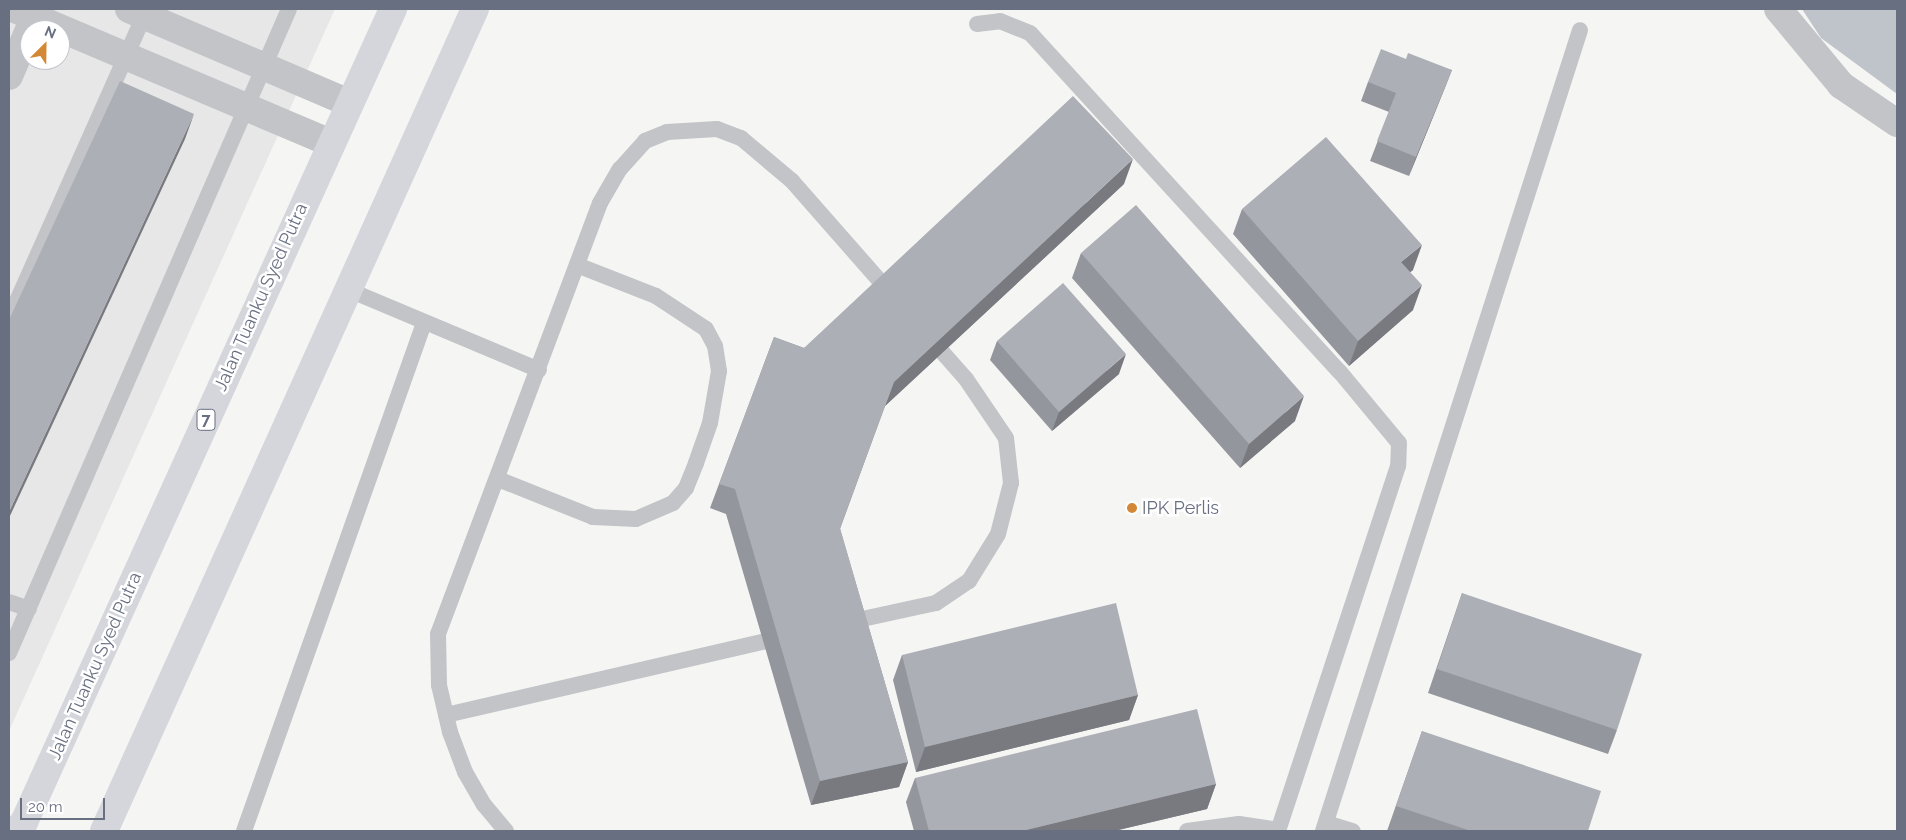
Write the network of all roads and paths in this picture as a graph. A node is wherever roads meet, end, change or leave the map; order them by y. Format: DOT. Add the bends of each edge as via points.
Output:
graph roads {
  1 [pos="288,9"];
  2 [pos="393,9"];
  3 [pos="475,9"];
  4 [pos="1778,9"];
  5 [pos="140,11"];
  6 [pos="29,12"];
  7 [pos="977,24"];
  8 [pos="1580,30"];
  9 [pos="128,57"];
  10 [pos="264,64"];
  11 [pos="9,76"];
  12 [pos="349,103"];
  13 [pos="247,105"];
  14 [pos="1897,122"];
  15 [pos="330,143"];
  16 [pos="577,265"];
  17 [pos="349,290"];
  18 [pos="902,307"];
  19 [pos="9,319"];
  20 [pos="915,321"];
  21 [pos="424,322"];
  22 [pos="538,370"];
  23 [pos="498,479"];
  24 [pos="9,602"];
  25 [pos="29,609"];
  26 [pos="829,627"];
  27 [pos="800,633"];
  28 [pos="9,653"];
  29 [pos="446,715"];
  30 [pos="1325,827"];
  31 [pos="20,828"];
  32 [pos="104,831"];
  33 [pos="244,831"];
  34 [pos="506,831"];
  35 [pos="1187,831"];
  36 [pos="1279,831"];
  37 [pos="1353,831"];
  1 -- 10 [label="lane"];
  2 -- 12 [label="main road, Jalan Tuanku Syed Putra / 7"];
  3 -- 17 [label="main road"];
  4 -- 14 [label="street" via="1841,85"];
  5 -- 9 [label="lane"];
  5 -- 10 [label="street"];
  6 -- 9 [label="street"];
  6 -- 11 [label="street"];
  7 -- 36 [label="lane" via="1000,21 1030,33 1340,372 1399,443 1398,466"];
  8 -- 30 [label="lane"];
  9 -- 13 [label="street"];
  9 -- 19 [label="lane"];
  10 -- 12 [label="street"];
  10 -- 13 [label="lane"];
  12 -- 15 [label="main road, Jalan Tuanku Syed Putra / 7"];
  13 -- 15 [label="street"];
  13 -- 25 [label="lane"];
  15 -- 31 [label="main road, Jalan Tuanku Syed Putra / 7"];
  16 -- 18 [label="lane" via="600,202 620,170 645,141 667,132 717,129 741,138 792,181"];
  16 -- 22 [label="lane"];
  16 -- 23 [label="lane" via="656,296 706,329 715,346 718,371 710,423 696,463 686,488 673,503 636,519 593,517"];
  17 -- 21 [label="lane"];
  17 -- 32 [label="main road"];
  20 -- 26 [label="lane" via="966,379 1006,438 1011,483 998,534 969,581 936,603"];
  21 -- 22 [label="lane"];
  21 -- 33 [label="lane"];
  22 -- 23 [label="lane"];
  23 -- 29 [label="lane" via="438,634 439,685"];
  24 -- 25 [label="lane"];
  25 -- 28 [label="lane"];
  27 -- 29 [label="lane"];
  29 -- 34 [label="lane" via="465,772 484,805"];
  30 -- 37 [label="lane"];
  35 -- 36 [label="lane" via="1239,824"];
}
